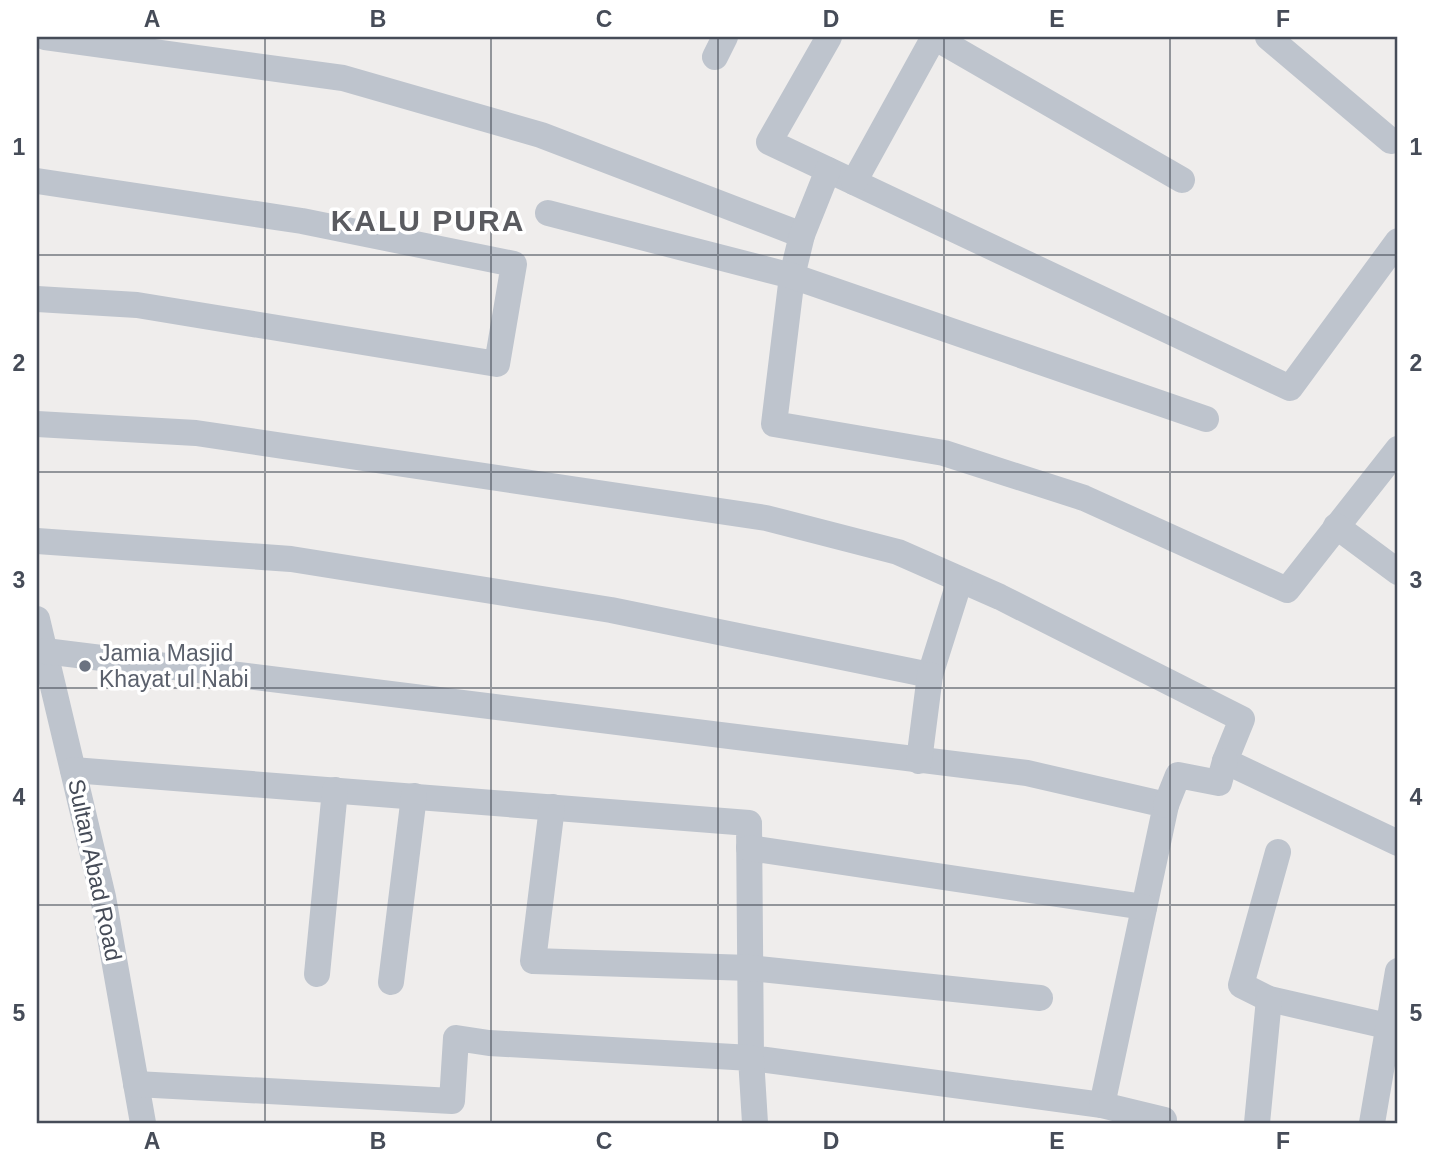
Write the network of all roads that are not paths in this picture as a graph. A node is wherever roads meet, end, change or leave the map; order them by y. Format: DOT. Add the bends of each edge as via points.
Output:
graph roads {
  1 [pos="45,37"];
  2 [pos="829,37"];
  3 [pos="934,37"];
  4 [pos="1268,37"];
  5 [pos="1391,141"];
  6 [pos="828,170"];
  7 [pos="1182,180"];
  8 [pos="37,181"];
  9 [pos="854,182"];
  10 [pos="548,213"];
  11 [pos="802,235"];
  12 [pos="1398,241"];
  13 [pos="792,276"];
  14 [pos="37,299"];
  15 [pos="1206,419"];
  16 [pos="37,424"];
  17 [pos="1398,449"];
  18 [pos="1336,526"];
  19 [pos="37,541"];
  20 [pos="1398,572"];
  21 [pos="960,580"];
  22 [pos="37,619"];
  23 [pos="45,651"];
  24 [pos="930,675"];
  25 [pos="45,688"];
  26 [pos="919,761"];
  27 [pos="1224,761"];
  28 [pos="73,770"];
  29 [pos="335,790"];
  30 [pos="414,796"];
  31 [pos="1166,805"];
  32 [pos="552,807"];
  33 [pos="1398,843"];
  34 [pos="750,848"];
  35 [pos="1278,852"];
  36 [pos="1144,907"];
  37 [pos="750,968"];
  38 [pos="1398,971"];
  39 [pos="317,974"];
  40 [pos="391,982"];
  41 [pos="1040,999"];
  42 [pos="1269,999"];
  43 [pos="1387,1026"];
  44 [pos="751,1058"];
  45 [pos="136,1084"];
  46 [pos="1102,1105"];
  47 [pos="1164,1120"];
  48 [pos="143,1123"];
  49 [pos="755,1123"];
  50 [pos="1258,1123"];
  51 [pos="1371,1123"];
  1 -- 11 [label="street" via="343,78 541,135"];
  2 -- 6 [label="street" via="769,142"];
  3 -- 7 [label="street"];
  3 -- 9 [label="street"];
  4 -- 5 [label="street"];
  6 -- 9 [label="street"];
  6 -- 11 [label="street"];
  8 -- 14 [label="street" via="302,221 514,264 497,364 137,305"];
  9 -- 12 [label="street" via="1290,388"];
  10 -- 13 [label="street"];
  11 -- 13 [label="street"];
  13 -- 15 [label="street"];
  13 -- 18 [label="street" via="774,424 944,453 1084,498 1287,590"];
  16 -- 21 [label="street" via="196,433 766,519 898,552"];
  17 -- 18 [label="street"];
  18 -- 20 [label="street"];
  19 -- 24 [label="street" via="291,559 611,610"];
  21 -- 24 [label="street"];
  21 -- 27 [label="street" via="1242,719"];
  22 -- 23 [label="street, Sultan Abad Road"];
  23 -- 25 [label="street, Sultan Abad Road"];
  23 -- 26 [label="street"];
  24 -- 26 [label="street"];
  25 -- 28 [label="street, Sultan Abad Road"];
  26 -- 31 [label="street" via="1027,773"];
  27 -- 31 [label="street" via="1219,783 1178,775"];
  27 -- 33 [label="street"];
  28 -- 29 [label="street"];
  28 -- 45 [label="street, Sultan Abad Road" via="103,897"];
  29 -- 30 [label="street"];
  29 -- 39 [label="street"];
  30 -- 32 [label="street"];
  30 -- 40 [label="street"];
  31 -- 36 [label="street"];
  32 -- 34 [label="street" via="749,823"];
  32 -- 37 [label="street" via="533,961"];
  34 -- 36 [label="street"];
  34 -- 37 [label="street"];
  35 -- 42 [label="street" via="1241,985"];
  36 -- 46 [label="street"];
  37 -- 41 [label="street"];
  37 -- 44 [label="street"];
  38 -- 43 [label="street"];
  42 -- 43 [label="street"];
  42 -- 50 [label="street"];
  43 -- 51 [label="street"];
  44 -- 45 [label="street" via="456,1038 452,1101"];
  44 -- 46 [label="street"];
  44 -- 49 [label="street"];
  45 -- 48 [label="street, Sultan Abad Road"];
  46 -- 47 [label="street"];
}
